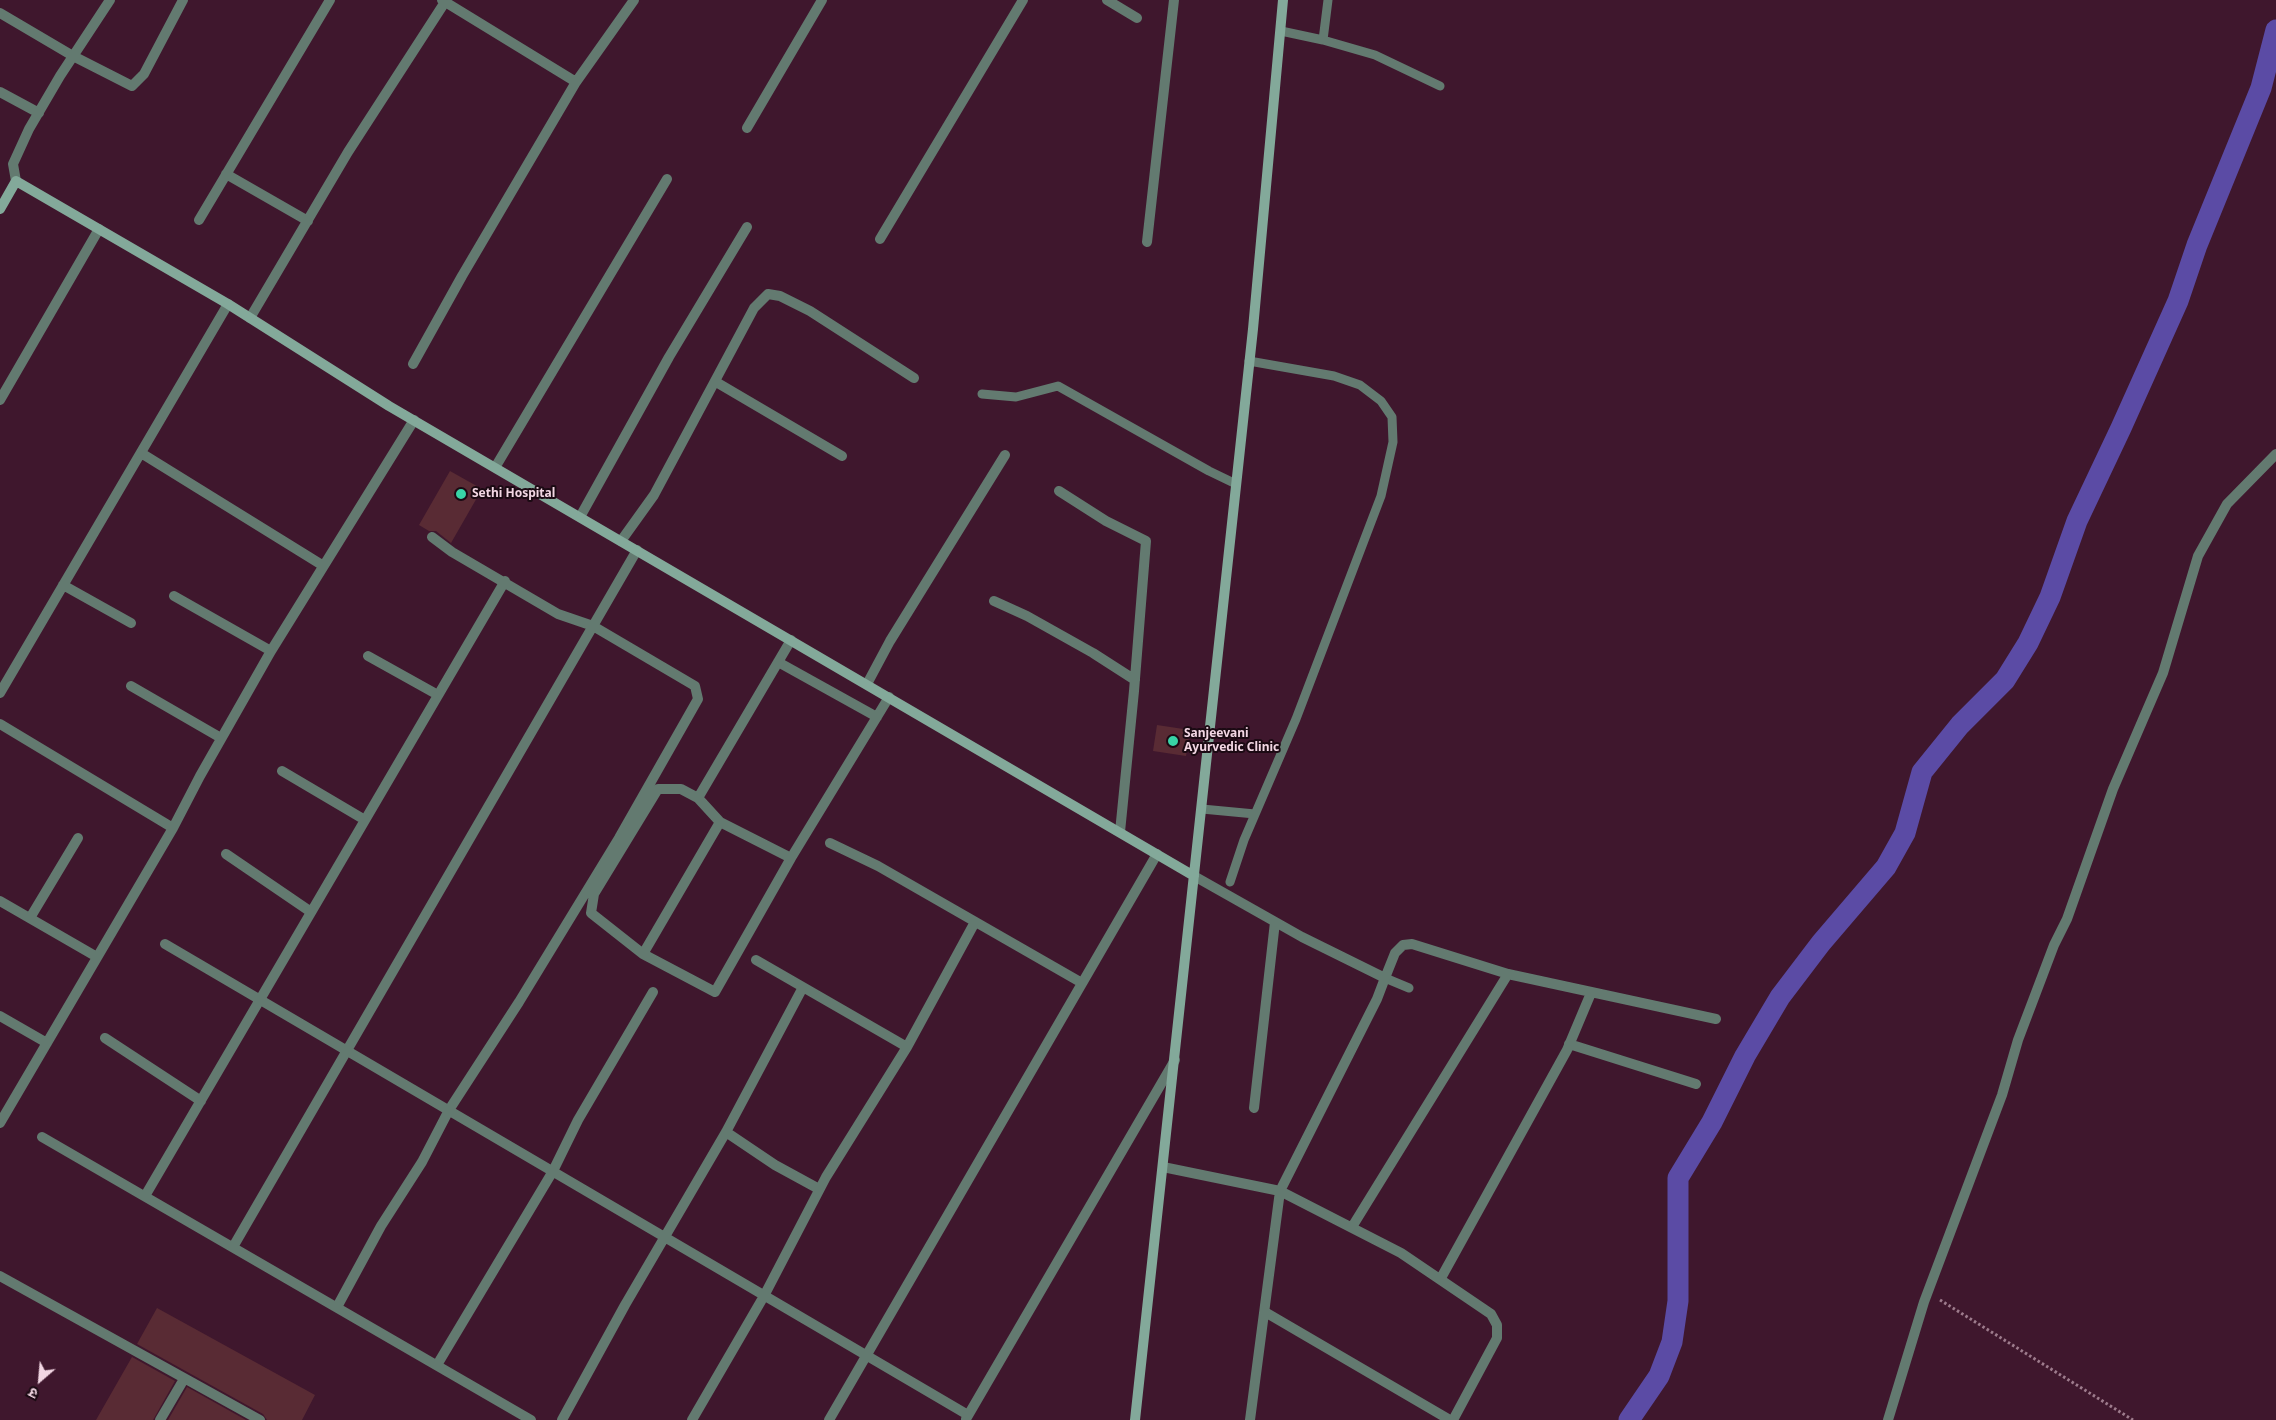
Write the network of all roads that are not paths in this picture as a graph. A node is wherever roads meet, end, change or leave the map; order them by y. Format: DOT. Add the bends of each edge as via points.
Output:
graph roads {
  1 [pos="110,0"];
  2 [pos="183,0"];
  3 [pos="330,0"];
  4 [pos="634,0"];
  5 [pos="822,0"];
  6 [pos="1023,0"];
  7 [pos="1107,0"];
  8 [pos="1174,0"];
  9 [pos="1283,0"];
  10 [pos="1328,0"];
  11 [pos="443,1"];
  12 [pos="0,13"];
  13 [pos="1137,18"];
  14 [pos="1280,31"];
  15 [pos="1323,40"];
  16 [pos="73,56"];
  17 [pos="576,82"];
  18 [pos="1440,86"];
  19 [pos="0,92"];
  20 [pos="39,113"];
  21 [pos="747,128"];
  22 [pos="226,174"];
  23 [pos="667,179"];
  24 [pos="16,181"];
  25 [pos="0,209"];
  26 [pos="199,220"];
  27 [pos="308,220"];
  28 [pos="747,227"];
  29 [pos="99,229"];
  30 [pos="880,239"];
  31 [pos="1147,242"];
  32 [pos="228,304"];
  33 [pos="250,318"];
  34 [pos="1249,361"];
  35 [pos="413,364"];
  36 [pos="914,378"];
  37 [pos="716,382"];
  38 [pos="982,394"];
  39 [pos="0,400"];
  40 [pos="414,420"];
  41 [pos="141,454"];
  42 [pos="2276,454"];
  43 [pos="1005,455"];
  44 [pos="842,456"];
  45 [pos="496,466"];
  46 [pos="1236,484"];
  47 [pos="1059,492"];
  48 [pos="580,517"];
  49 [pos="432,537"];
  50 [pos="621,541"];
  51 [pos="637,550"];
  52 [pos="322,565"];
  53 [pos="505,581"];
  54 [pos="63,585"];
  55 [pos="174,596"];
  56 [pos="994,601"];
  57 [pos="131,623"];
  58 [pos="593,626"];
  59 [pos="791,640"];
  60 [pos="271,651"];
  61 [pos="368,656"];
  62 [pos="777,664"];
  63 [pos="1135,680"];
  64 [pos="867,684"];
  65 [pos="132,686"];
  66 [pos="0,694"];
  67 [pos="438,695"];
  68 [pos="889,697"];
  69 [pos="876,719"];
  70 [pos="0,724"];
  71 [pos="221,738"];
  72 [pos="282,771"];
  73 [pos="698,798"];
  74 [pos="1202,809"];
  75 [pos="1255,814"];
  76 [pos="365,820"];
  77 [pos="720,822"];
  78 [pos="173,828"];
  79 [pos="1120,832"];
  80 [pos="78,838"];
  81 [pos="830,843"];
  82 [pos="226,854"];
  83 [pos="1156,854"];
  84 [pos="791,858"];
  85 [pos="1194,876"];
  86 [pos="1230,882"];
  87 [pos="0,901"];
  88 [pos="311,912"];
  89 [pos="30,918"];
  90 [pos="974,922"];
  91 [pos="1275,922"];
  92 [pos="165,944"];
  93 [pos="644,954"];
  94 [pos="97,957"];
  95 [pos="756,960"];
  96 [pos="1508,974"];
  97 [pos="1385,978"];
  98 [pos="1082,983"];
  99 [pos="1409,988"];
  100 [pos="802,989"];
  101 [pos="653,992"];
  102 [pos="1591,993"];
  103 [pos="260,1000"];
  104 [pos="0,1016"];
  105 [pos="1716,1019"];
  106 [pos="105,1038"];
  107 [pos="47,1043"];
  108 [pos="1569,1044"];
  109 [pos="907,1047"];
  110 [pos="347,1051"];
  111 [pos="1175,1060"];
  112 [pos="1696,1084"];
  113 [pos="200,1100"];
  114 [pos="1254,1108"];
  115 [pos="448,1110"];
  116 [pos="0,1123"];
  117 [pos="726,1132"];
  118 [pos="42,1137"];
  119 [pos="1163,1167"];
  120 [pos="553,1171"];
  121 [pos="819,1189"];
  122 [pos="1280,1191"];
  123 [pos="145,1196"];
  124 [pos="1352,1228"];
  125 [pos="664,1236"];
  126 [pos="233,1247"];
  127 [pos="0,1276"];
  128 [pos="1441,1278"];
  129 [pos="764,1296"];
  130 [pos="337,1307"];
  131 [pos="1265,1312"];
  132 [pos="867,1356"];
  133 [pos="437,1365"];
  134 [pos="184,1379"];
  135 [pos="967,1418"];
  136 [pos="160,1420"];
  137 [pos="260,1420"];
  138 [pos="532,1420"];
  139 [pos="562,1420"];
  140 [pos="692,1420"];
  141 [pos="829,1420"];
  142 [pos="1137,1420"];
  143 [pos="1250,1420"];
  144 [pos="1451,1420"];
  145 [pos="1888,1420"];
  1 -- 16 [label="street"];
  2 -- 16 [label="street" via="144,74 132,86"];
  3 -- 22 [label="street"];
  4 -- 17 [label="street"];
  5 -- 21 [label="street"];
  6 -- 30 [label="street"];
  7 -- 13 [label="street"];
  8 -- 31 [label="street"];
  9 -- 14 [label="street"];
  10 -- 15 [label="lane"];
  11 -- 17 [label="street"];
  11 -- 27 [label="street"];
  12 -- 16 [label="street"];
  14 -- 15 [label="lane"];
  14 -- 34 [label="street"];
  15 -- 18 [label="lane" via="1375,55"];
  16 -- 20 [label="street"];
  17 -- 35 [label="street"];
  19 -- 20 [label="street"];
  20 -- 24 [label="street" via="13,164"];
  22 -- 26 [label="street"];
  22 -- 27 [label="street"];
  23 -- 45 [label="street"];
  24 -- 25 [label="street"];
  24 -- 29 [label="street"];
  27 -- 33 [label="street"];
  28 -- 48 [label="street" via="669,357"];
  29 -- 32 [label="street"];
  29 -- 39 [label="street"];
  32 -- 33 [label="street"];
  32 -- 41 [label="street"];
  33 -- 40 [label="street"];
  34 -- 46 [label="street"];
  34 -- 75 [label="lane" via="1334,376 1360,385 1381,401 1392,417 1393,442 1381,496 1296,719"];
  36 -- 37 [label="street" via="810,311 780,296 768,294 754,308"];
  37 -- 44 [label="street"];
  37 -- 50 [label="street" via="654,495"];
  38 -- 46 [label="lane" via="1016,397 1058,386"];
  40 -- 45 [label="street"];
  40 -- 52 [label="street"];
  41 -- 52 [label="street"];
  41 -- 54 [label="street"];
  42 -- 145 [label="street" via="2227,504 2198,556 2163,673 2091,847 2067,920 2054,945 2018,1040 2002,1094 1928,1292"];
  43 -- 64 [label="street"];
  45 -- 48 [label="street"];
  46 -- 74 [label="street"];
  47 -- 63 [label="street" via="1146,541"];
  48 -- 50 [label="street"];
  49 -- 53 [label="street" via="452,552"];
  50 -- 51 [label="street"];
  51 -- 58 [label="street"];
  51 -- 59 [label="street"];
  52 -- 60 [label="street"];
  53 -- 58 [label="street" via="558,614"];
  53 -- 67 [label="street"];
  54 -- 57 [label="street"];
  54 -- 66 [label="street"];
  55 -- 60 [label="street"];
  56 -- 63 [label="street" via="1027,616"];
  58 -- 110 [label="street"];
  58 -- 115 [label="street" via="695,686 698,700 519,1002"];
  59 -- 62 [label="street"];
  59 -- 64 [label="street"];
  60 -- 71 [label="street"];
  61 -- 67 [label="street"];
  62 -- 69 [label="street"];
  62 -- 73 [label="street"];
  63 -- 79 [label="street"];
  64 -- 68 [label="street"];
  65 -- 71 [label="street"];
  67 -- 76 [label="street"];
  68 -- 69 [label="street"];
  68 -- 79 [label="street"];
  69 -- 84 [label="street"];
  70 -- 78 [label="street"];
  71 -- 78 [label="street"];
  72 -- 76 [label="street"];
  73 -- 77 [label="street"];
  73 -- 93 [label="street" via="681,789 658,789 594,894 591,913"];
  74 -- 75 [label="lane"];
  74 -- 85 [label="street"];
  75 -- 86 [label="lane"];
  76 -- 88 [label="street"];
  77 -- 84 [label="street"];
  77 -- 93 [label="street"];
  78 -- 94 [label="street"];
  79 -- 83 [label="street"];
  80 -- 89 [label="street"];
  81 -- 90 [label="street" via="878,866"];
  82 -- 88 [label="street"];
  83 -- 85 [label="street"];
  83 -- 98 [label="street"];
  84 -- 93 [label="street" via="715,992"];
  85 -- 91 [label="street"];
  85 -- 111 [label="street"];
  87 -- 89 [label="street"];
  88 -- 103 [label="street"];
  89 -- 94 [label="street"];
  90 -- 98 [label="street"];
  90 -- 109 [label="street"];
  91 -- 97 [label="street"];
  91 -- 114 [label="street"];
  92 -- 103 [label="street"];
  94 -- 107 [label="street"];
  95 -- 100 [label="street"];
  96 -- 97 [label="street" via="1412,944 1403,945 1395,953"];
  96 -- 102 [label="street"];
  96 -- 124 [label="street"];
  97 -- 99 [label="lane"];
  97 -- 122 [label="street"];
  98 -- 132 [label="street"];
  100 -- 109 [label="street"];
  100 -- 117 [label="street"];
  101 -- 120 [label="street" via="578,1120"];
  102 -- 105 [label="street"];
  102 -- 108 [label="street"];
  103 -- 110 [label="street"];
  103 -- 113 [label="street"];
  104 -- 107 [label="street"];
  106 -- 113 [label="street"];
  107 -- 116 [label="street"];
  108 -- 112 [label="street"];
  108 -- 128 [label="street"];
  109 -- 121 [label="street"];
  110 -- 115 [label="street"];
  110 -- 126 [label="street"];
  111 -- 119 [label="street"];
  111 -- 135 [label="street"];
  113 -- 123 [label="street"];
  115 -- 120 [label="street"];
  115 -- 130 [label="street" via="422,1162 381,1226"];
  117 -- 121 [label="street" via="774,1165"];
  117 -- 125 [label="street"];
  118 -- 123 [label="street"];
  119 -- 122 [label="street"];
  119 -- 142 [label="street"];
  120 -- 125 [label="street"];
  120 -- 133 [label="street"];
  121 -- 129 [label="street"];
  122 -- 124 [label="street"];
  122 -- 131 [label="street"];
  123 -- 126 [label="street"];
  124 -- 128 [label="street"];
  125 -- 129 [label="street"];
  125 -- 139 [label="street"];
  126 -- 130 [label="street"];
  127 -- 134 [label="street"];
  128 -- 144 [label="street" via="1491,1314 1497,1325 1497,1338"];
  129 -- 132 [label="street"];
  129 -- 140 [label="street"];
  130 -- 133 [label="street"];
  131 -- 143 [label="street"];
  131 -- 144 [label="street"];
  132 -- 135 [label="street"];
  132 -- 141 [label="street"];
  133 -- 138 [label="street"];
  134 -- 136 [label="street"];
  134 -- 137 [label="street"];
}
